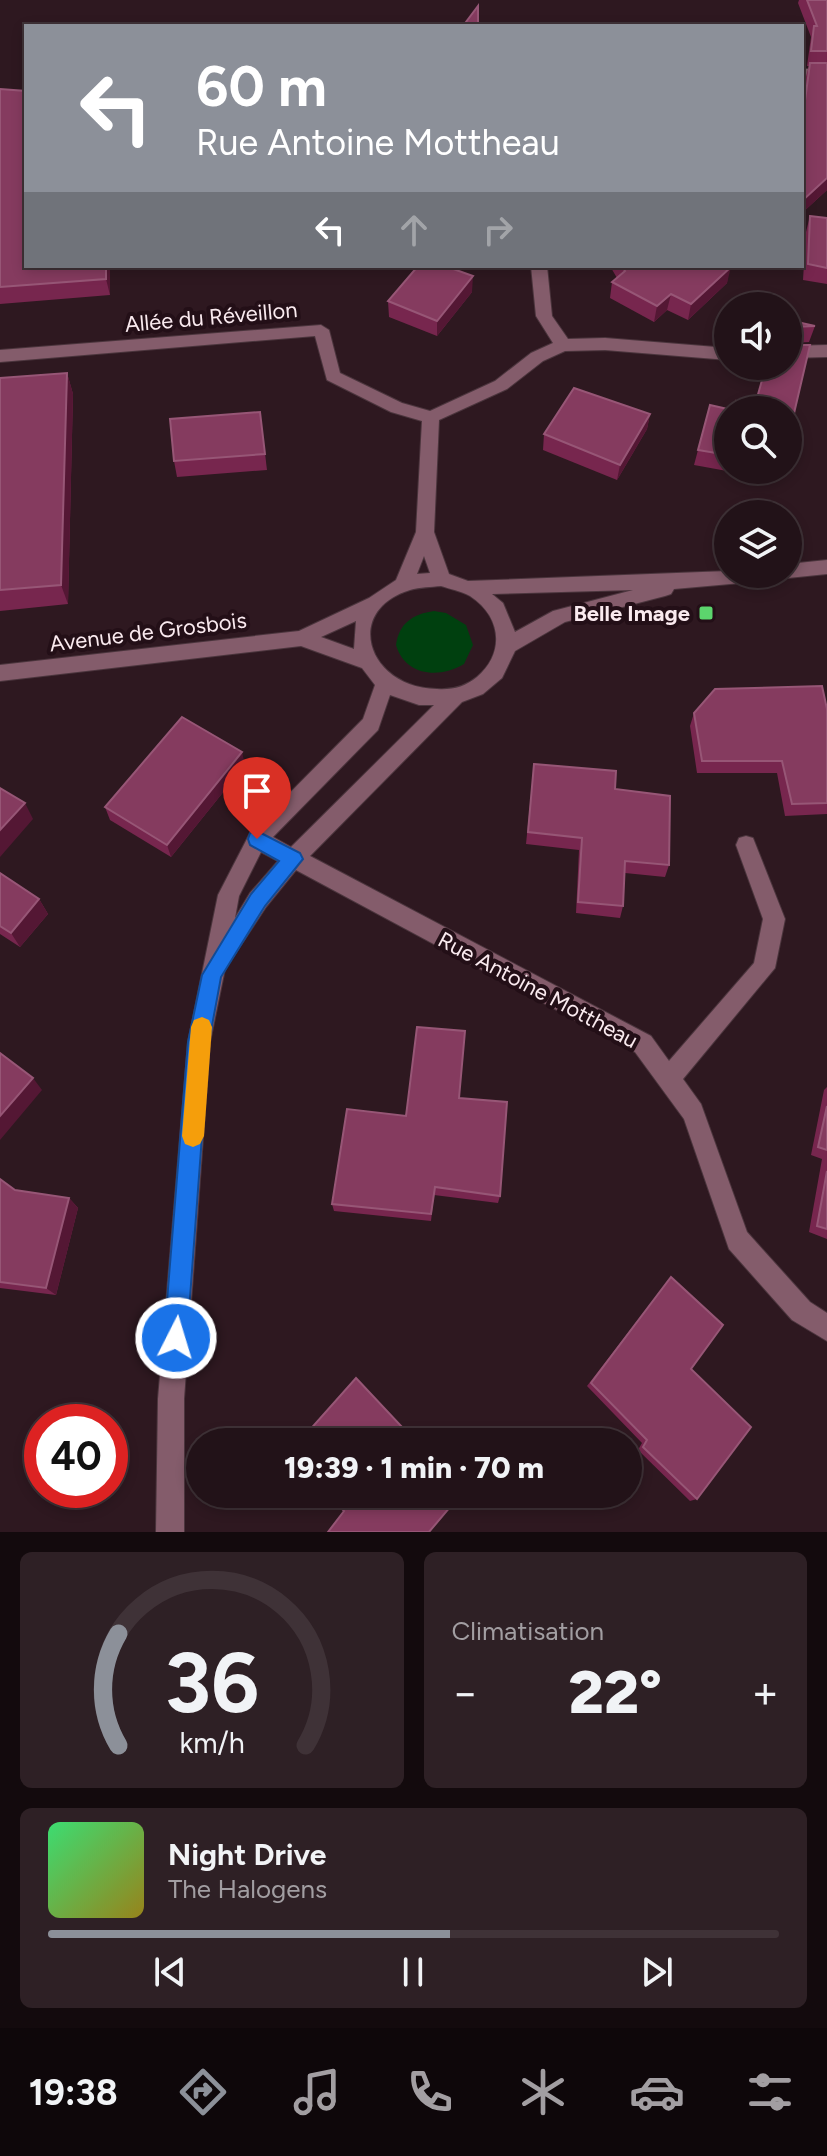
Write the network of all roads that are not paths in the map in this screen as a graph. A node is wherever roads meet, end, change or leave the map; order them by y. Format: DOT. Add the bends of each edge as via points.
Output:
graph roads {
  1 [pos="804,73"];
  2 [pos="827,73"];
  3 [pos="539,268"];
  4 [pos="563,345"];
  5 [pos="827,351"];
  6 [pos="802,352"];
  7 [pos="714,353"];
  8 [pos="0,356"];
  9 [pos="431,417"];
  10 [pos="425,532"];
  11 [pos="827,567"];
  12 [pos="802,570"];
  13 [pos="441,579"];
  14 [pos="714,579"];
  15 [pos="697,581"];
  16 [pos="403,585"];
  17 [pos="471,587"];
  18 [pos="374,604"];
  19 [pos="301,638"];
  20 [pos="508,646"];
  21 [pos="367,662"];
  22 [pos="0,673"];
  23 [pos="385,683"];
  24 [pos="455,697"];
  25 [pos="257,839"];
  26 [pos="746,845"];
  27 [pos="293,859"];
  28 [pos="212,975"];
  29 [pos="668,1079"];
  30 [pos="827,1328"];
  31 [pos="170,1532"];
  1 -- 2 [label="street"];
  3 -- 4 [label="street" via="544,316"];
  4 -- 7 [label="street"];
  4 -- 9 [label="street" via="537,357 501,385"];
  5 -- 6 [label="street"];
  8 -- 9 [label="street, Allée du Réveillon" via="321,330 333,376 397,408"];
  9 -- 10 [label="street"];
  10 -- 13 [label="street"];
  10 -- 16 [label="street"];
  11 -- 12 [label="street"];
  13 -- 16 [label="street"];
  13 -- 17 [label="street"];
  14 -- 15 [label="street"];
  15 -- 17 [label="street"];
  15 -- 20 [label="street" via="560,616"];
  16 -- 18 [label="street"];
  17 -- 20 [label="street" via="500,612 508,628"];
  18 -- 19 [label="street, Avenue de Grosbois"];
  18 -- 21 [label="street" via="361,629"];
  19 -- 21 [label="street, Avenue de Grosbois"];
  19 -- 22 [label="street, Avenue de Grosbois"];
  20 -- 24 [label="street" via="491,678"];
  21 -- 23 [label="street"];
  23 -- 24 [label="street" via="430,699"];
  23 -- 25 [label="street" via="371,724"];
  24 -- 27 [label="street"];
  25 -- 27 [label="street, Rue Antoine Mottheau"];
  25 -- 28 [label="street" via="229,895"];
  26 -- 29 [label="street" via="774,919 764,968"];
  27 -- 28 [label="street" via="258,900"];
  27 -- 29 [label="street, Rue Antoine Mottheau" via="643,1044"];
  28 -- 31 [label="street" via="199,1042 171,1399"];
  29 -- 30 [label="street, Rue Antoine Mottheau" via="693,1112 738,1240 801,1311"];
}
